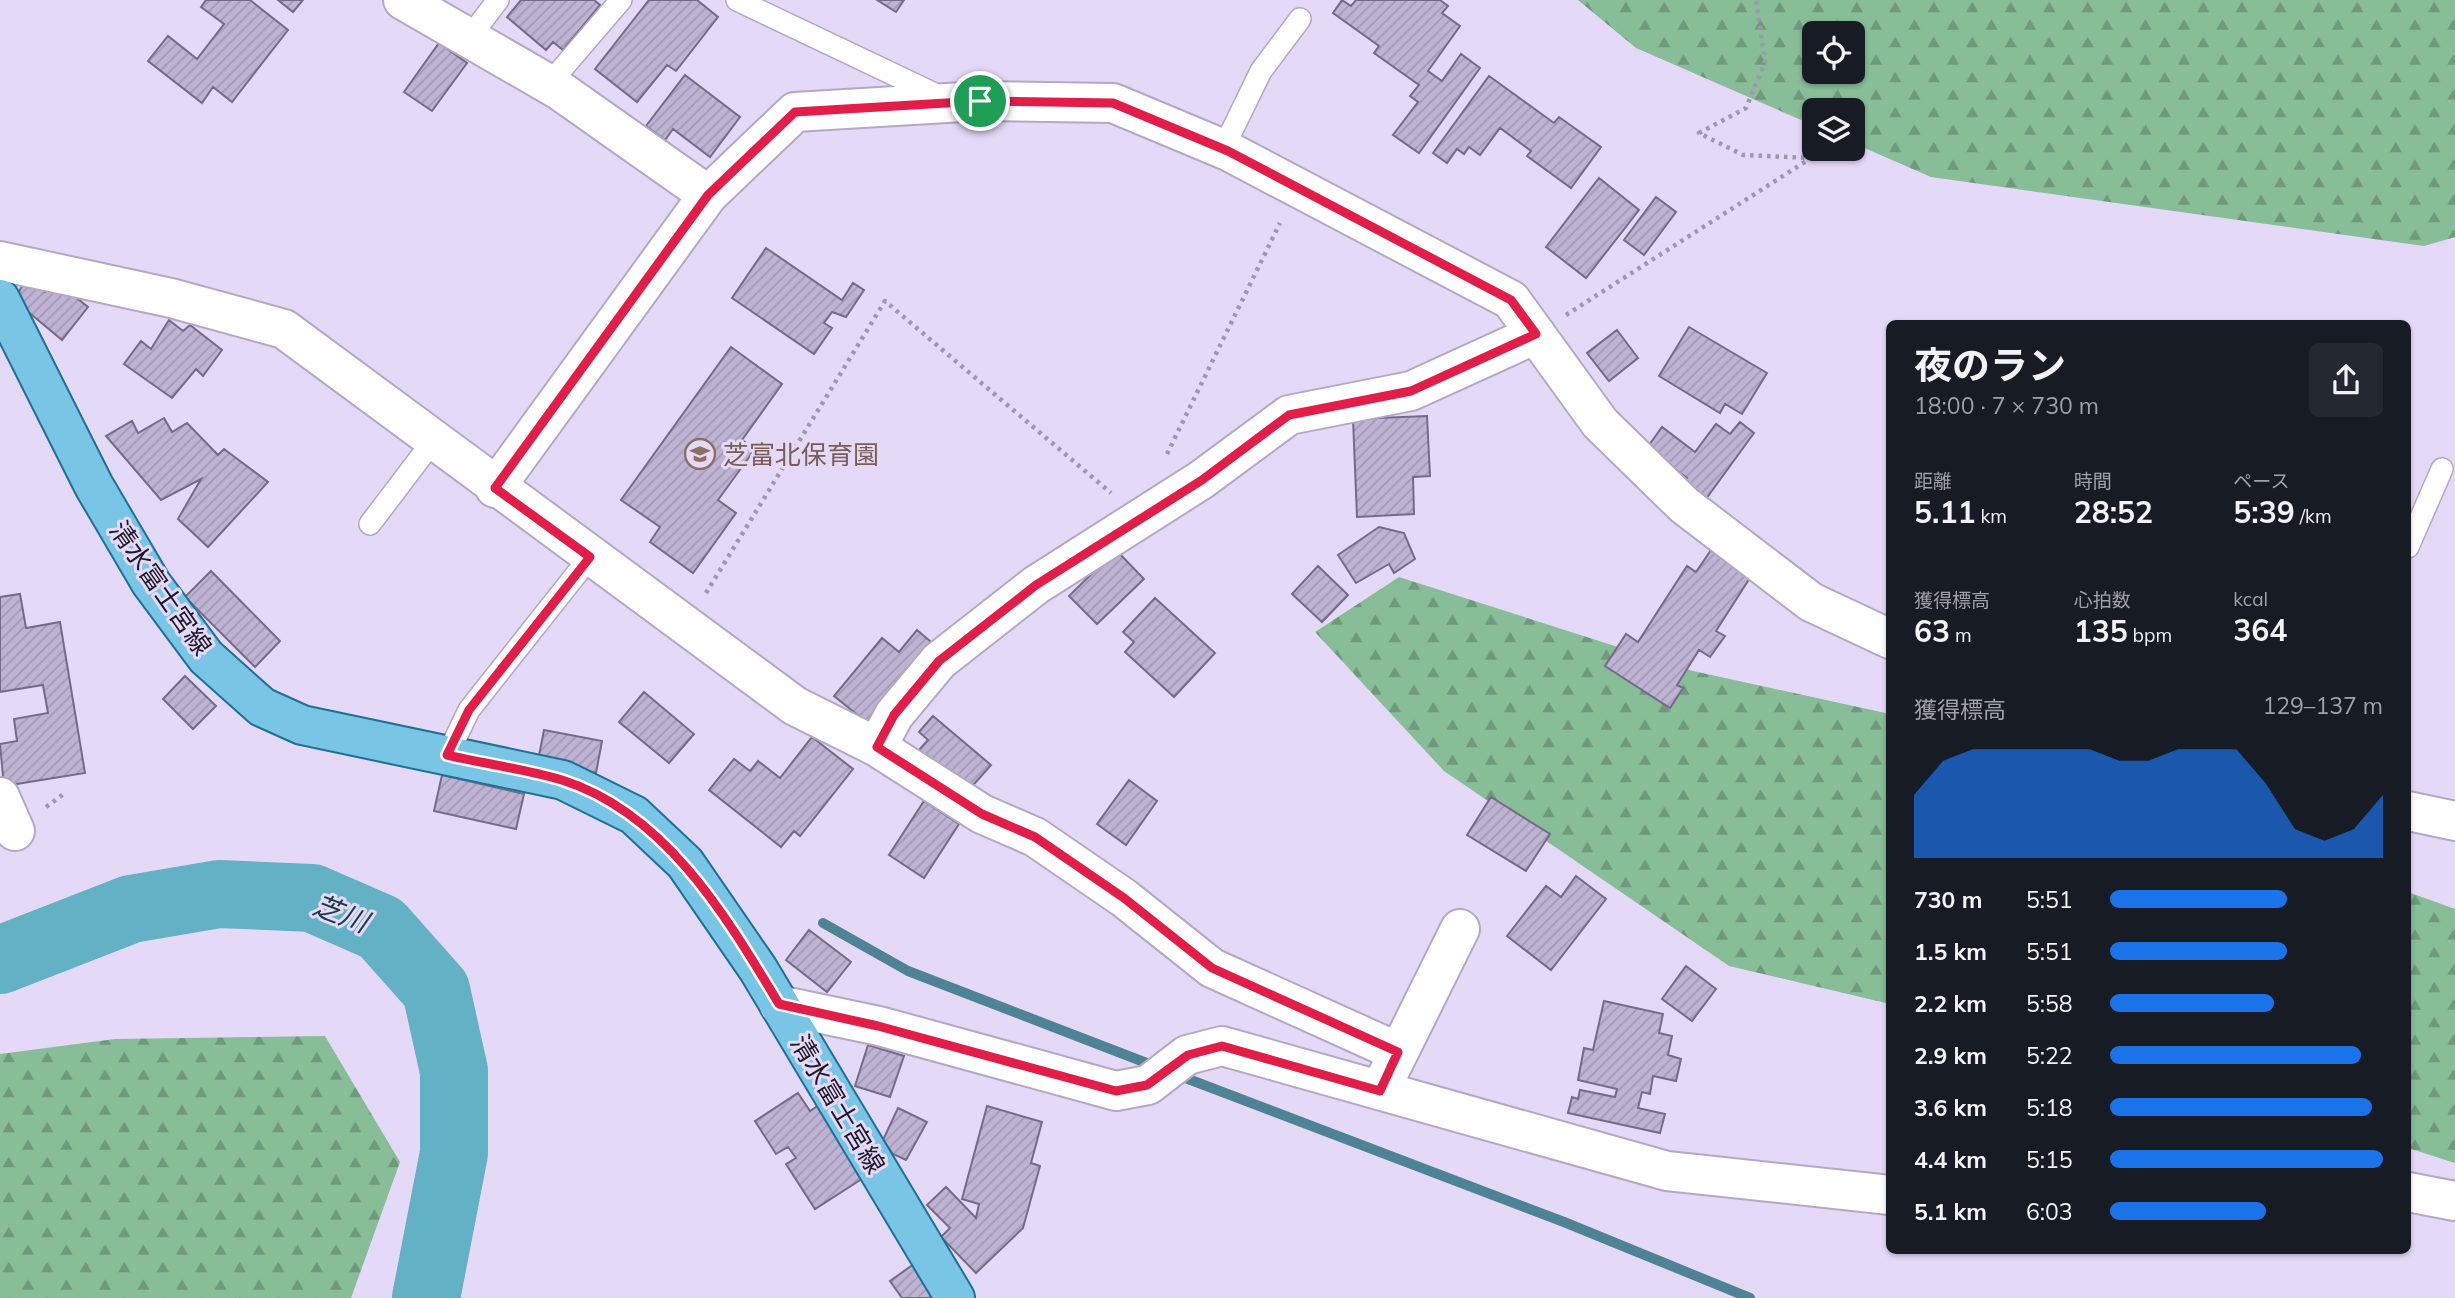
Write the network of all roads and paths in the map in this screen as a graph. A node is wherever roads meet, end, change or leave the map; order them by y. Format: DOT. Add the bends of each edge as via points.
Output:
graph roads {
  1 [pos="403,0"];
  2 [pos="498,0"];
  3 [pos="621,0"];
  4 [pos="737,0"];
  5 [pos="1756,0"];
  6 [pos="1300,19"];
  7 [pos="469,38"];
  8 [pos="549,84"];
  9 [pos="953,103"];
  10 [pos="1223,149"];
  11 [pos="1298,187"];
  12 [pos="708,195"];
  13 [pos="0,261"];
  14 [pos="0,299"];
  15 [pos="1536,334"];
  16 [pos="433,441"];
  17 [pos="2442,469"];
  18 [pos="495,488"];
  19 [pos="1157,508"];
  20 [pos="370,524"];
  21 [pos="2411,540"];
  22 [pos="590,557"];
  23 [pos="685,628"];
  24 [pos="1886,637"];
  25 [pos="877,747"];
  26 [pos="447,755"];
  27 [pos="2411,812"];
  28 [pos="2455,821"];
  29 [pos="1460,929"];
  30 [pos="779,1004"];
  31 [pos="1398,1052"];
  32 [pos="1380,1091"];
  33 [pos="2411,1193"];
  34 [pos="1886,1195"];
  35 [pos="2455,1201"];
  36 [pos="955,1298"];
  1 -- 7 [label="street"];
  2 -- 7 [label="lane"];
  3 -- 8 [label="lane"];
  4 -- 9 [label="lane"];
  5 -- 15 [label="path" via="1765,62 1746,108 1699,133 1743,155 1811,158"];
  6 -- 10 [label="lane" via="1261,71"];
  7 -- 8 [label="street"];
  8 -- 12 [label="street"];
  9 -- 10 [label="street" via="1113,103"];
  9 -- 12 [label="street" via="795,112"];
  10 -- 11 [label="street"];
  11 -- 15 [label="street" via="1511,300"];
  11 -- 19 [label="path" via="1153,482"];
  12 -- 18 [label="street"];
  13 -- 16 [label="street" via="171,298 284,329"];
  14 -- 26 [label="main road, 清水富士宮線" via="94,486 151,583 206,657 262,707 302,725"];
  15 -- 19 [label="street" via="1411,391 1289,415"];
  15 -- 24 [label="street" via="1600,423 1684,505 1811,602"];
  16 -- 18 [label="street"];
  16 -- 20 [label="lane"];
  17 -- 21 [label="lane"];
  18 -- 22 [label="street"];
  19 -- 23 [label="path" via="885,302"];
  19 -- 25 [label="street" via="1036,585 939,661 894,715"];
  22 -- 23 [label="street"];
  22 -- 26 [label="lane" via="469,710"];
  23 -- 25 [label="street" via="795,706"];
  25 -- 31 [label="street" via="982,814 1035,837 1124,898 1212,968"];
  26 -- 30 [label="main road, 清水富士宮線" via="563,780 634,815 685,863"];
  27 -- 28 [label="street"];
  29 -- 31 [label="street"];
  30 -- 32 [label="street" via="1116,1091 1147,1085 1188,1055 1222,1046"];
  30 -- 36 [label="main road, 清水富士宮線"];
  31 -- 32 [label="street"];
  32 -- 34 [label="street" via="1667,1171"];
  33 -- 35 [label="street"];
}
